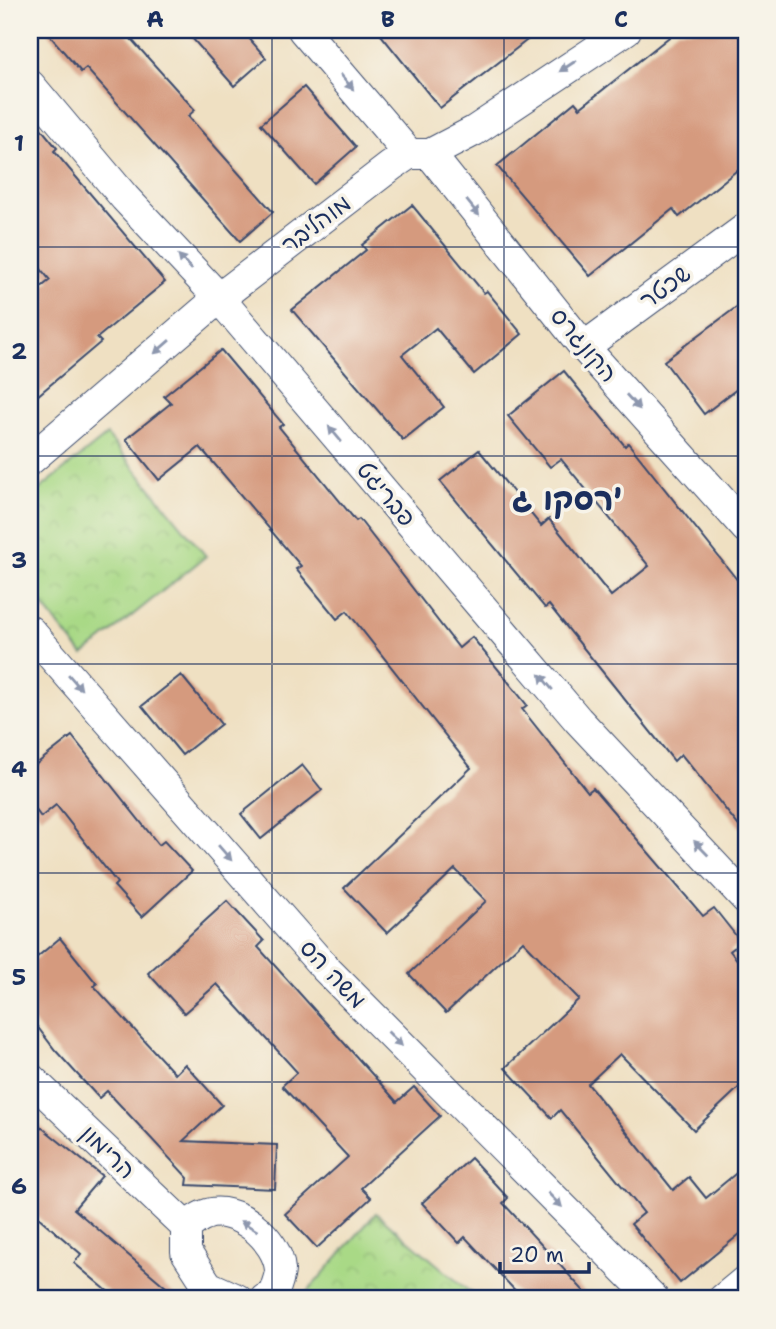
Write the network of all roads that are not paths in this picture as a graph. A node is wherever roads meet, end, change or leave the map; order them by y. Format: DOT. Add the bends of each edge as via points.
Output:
graph roads {
  1 [pos="303,30"];
  2 [pos="626,30"];
  3 [pos="30,85"];
  4 [pos="419,154"];
  5 [pos="746,228"];
  6 [pos="219,298"];
  7 [pos="584,347"];
  8 [pos="30,460"];
  9 [pos="746,528"];
  10 [pos="30,631"];
  11 [pos="741,882"];
  12 [pos="30,1078"];
  13 [pos="186,1227"];
  14 [pos="746,1279"];
  15 [pos="237,1299"];
  16 [pos="265,1299"];
  17 [pos="654,1299"];
  18 [pos="723,1299"];
  1 -- 4 [label="street, הקונגרס, one-way"];
  2 -- 4 [label="street, מוהליבר, one-way" via="474,131"];
  6 -- 3 [label="street, פבריגט, one-way" via="125,198"];
  4 -- 6 [label="street, מוהליבר"];
  4 -- 7 [label="street, הקונגרס, one-way"];
  5 -- 7 [label="street, שכטר"];
  6 -- 8 [label="street, מוהליבר, one-way"];
  11 -- 6 [label="street, פבריגט, one-way" via="578,720"];
  7 -- 9 [label="street, הקונגרס, one-way"];
  10 -- 17 [label="street, משה הס, one-way" via="325,968"];
  12 -- 13 [label="street, הרימון"];
  13 -- 15 [label="street" via="186,1252 208,1286"];
  16 -- 13 [label="street, one-way" via="272,1296 280,1270 271,1241 227,1214 206,1214"];
  14 -- 18 [label="street"];
}
